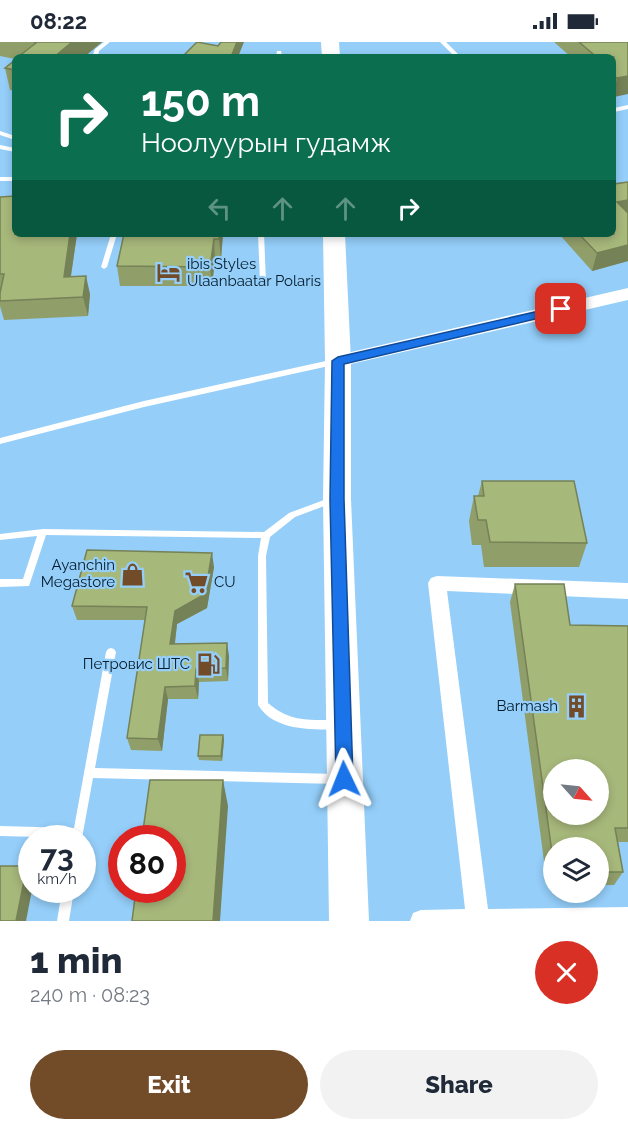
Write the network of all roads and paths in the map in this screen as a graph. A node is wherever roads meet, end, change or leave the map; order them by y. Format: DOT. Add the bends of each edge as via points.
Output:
graph roads {
  1 [pos="107,42"];
  2 [pos="443,42"];
  3 [pos="96,54"];
  4 [pos="455,54"];
  5 [pos="113,237"];
  6 [pos="261,237"];
  7 [pos="334,237"];
  8 [pos="104,267"];
  9 [pos="263,282"];
  10 [pos="628,294"];
  11 [pos="338,361"];
  12 [pos="0,441"];
  13 [pos="337,499"];
  14 [pos="43,532"];
  15 [pos="266,535"];
  16 [pos="0,537"];
  17 [pos="0,583"];
  18 [pos="628,591"];
  19 [pos="111,652"];
  20 [pos="343,725"];
  21 [pos="89,772"];
  22 [pos="344,779"];
  23 [pos="80,825"];
  24 [pos="0,831"];
  25 [pos="18,832"];
  26 [pos="66,903"];
  27 [pos="628,918"];
  28 [pos="63,921"];
  29 [pos="349,921"];
  30 [pos="421,921"];
  31 [pos="478,921"];
  1 -- 3 [label="lane"];
  2 -- 4 [label="lane"];
  5 -- 8 [label="lane"];
  6 -- 9 [label="lane"];
  7 -- 11 [label="highway"];
  10 -- 11 [label="street"];
  11 -- 12 [label="lane"];
  11 -- 13 [label="highway"];
  13 -- 15 [label="lane" via="292,515"];
  13 -- 20 [label="highway"];
  14 -- 15 [label="lane"];
  14 -- 16 [label="lane"];
  14 -- 17 [label="lane" via="26,583"];
  15 -- 20 [label="lane" via="262,556 263,705 276,718 292,723"];
  18 -- 31 [label="street" via="437,584"];
  19 -- 21 [label="lane"];
  20 -- 22 [label="highway"];
  21 -- 22 [label="lane"];
  21 -- 23 [label="lane"];
  22 -- 29 [label="highway"];
  24 -- 25 [label="lane"];
  26 -- 28 [label="lane"];
  27 -- 31 [label="street"];
  30 -- 31 [label="street"];
}
